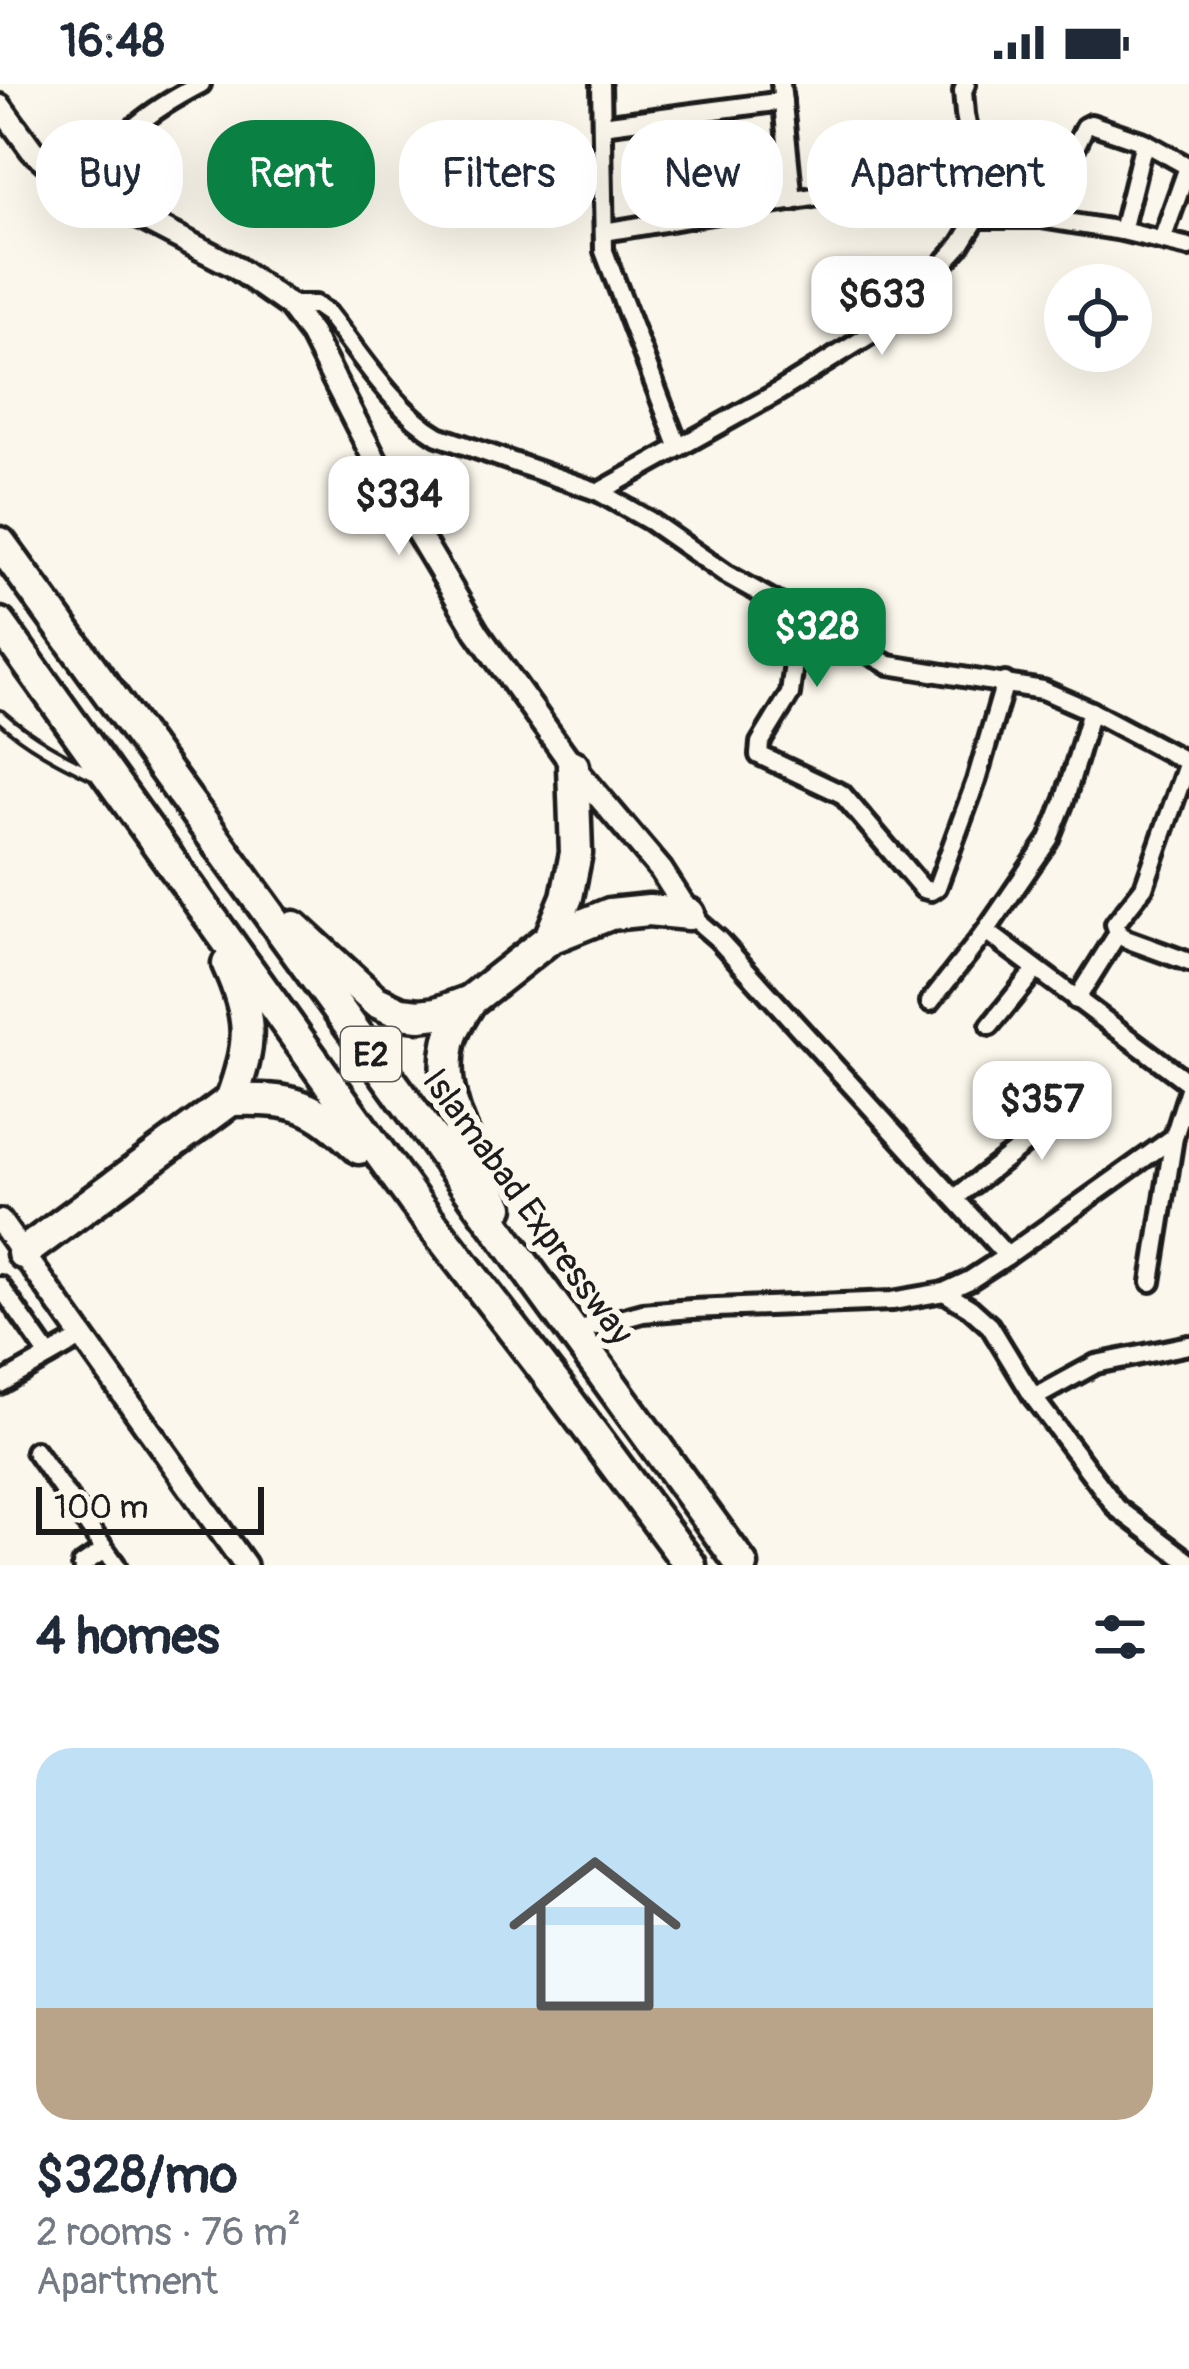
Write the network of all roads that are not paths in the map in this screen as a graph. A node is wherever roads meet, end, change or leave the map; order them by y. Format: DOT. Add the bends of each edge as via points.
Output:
graph roads {
  1 [pos="200,84"];
  2 [pos="601,84"];
  3 [pos="966,84"];
  4 [pos="783,93"];
  5 [pos="0,106"];
  6 [pos="142,120"];
  7 [pos="966,120"];
  8 [pos="602,125"];
  9 [pos="1087,126"];
  10 [pos="1144,142"];
  11 [pos="36,153"];
  12 [pos="1189,167"];
  13 [pos="807,199"];
  14 [pos="793,201"];
  15 [pos="1087,225"];
  16 [pos="159,228"];
  17 [pos="971,228"];
  18 [pos="1122,231"];
  19 [pos="604,232"];
  20 [pos="1162,240"];
  21 [pos="1189,247"];
  22 [pos="289,305"];
  23 [pos="678,446"];
  24 [pos="599,492"];
  25 [pos="0,543"];
  26 [pos="800,617"];
  27 [pos="0,624"];
  28 [pos="1005,682"];
  29 [pos="1091,711"];
  30 [pos="0,716"];
  31 [pos="1188,763"];
  32 [pos="573,766"];
  33 [pos="118,786"];
  34 [pos="249,887"];
  35 [pos="200,904"];
  36 [pos="689,914"];
  37 [pos="986,931"];
  38 [pos="1118,933"];
  39 [pos="550,938"];
  40 [pos="1189,962"];
  41 [pos="1036,969"];
  42 [pos="1076,1000"];
  43 [pos="470,1001"];
  44 [pos="930,1002"];
  45 [pos="990,1026"];
  46 [pos="1189,1086"];
  47 [pos="1097,1087"];
  48 [pos="230,1100"];
  49 [pos="1174,1137"];
  50 [pos="1170,1158"];
  51 [pos="1189,1163"];
  52 [pos="955,1198"];
  53 [pos="414,1201"];
  54 [pos="0,1221"];
  55 [pos="23,1253"];
  56 [pos="1007,1256"];
  57 [pos="522,1262"];
  58 [pos="1151,1282"];
  59 [pos="0,1286"];
  60 [pos="944,1292"];
  61 [pos="573,1333"];
  62 [pos="82,1338"];
  63 [pos="1189,1345"];
  64 [pos="49,1357"];
  65 [pos="0,1384"];
  66 [pos="1034,1398"];
  67 [pos="34,1451"];
  68 [pos="1184,1552"];
  69 [pos="110,1557"];
  70 [pos="82,1565"];
  71 [pos="245,1565"];
  72 [pos="690,1565"];
  73 [pos="742,1565"];
  1 -- 6 [label="street"];
  2 -- 8 [label="street"];
  3 -- 7 [label="street"];
  4 -- 8 [label="street"];
  4 -- 14 [label="street"];
  5 -- 11 [label="street"];
  8 -- 19 [label="street"];
  9 -- 10 [label="street"];
  10 -- 12 [label="street"];
  10 -- 18 [label="street"];
  12 -- 20 [label="street"];
  13 -- 14 [label="street"];
  14 -- 19 [label="street"];
  15 -- 18 [label="street"];
  16 -- 22 [label="street"];
  17 -- 23 [label="street" via="889,323"];
  18 -- 20 [label="street"];
  19 -- 23 [label="street" via="604,251"];
  20 -- 21 [label="street"];
  22 -- 24 [label="street" via="328,314 419,425"];
  22 -- 32 [label="street" via="477,632"];
  23 -- 24 [label="street"];
  24 -- 26 [label="street"];
  25 -- 34 [label="highway, Islamabad Expressway / E2"];
  26 -- 28 [label="street" via="889,665"];
  26 -- 28 [label="street" via="790,694 760,755 842,794 923,890 937,886"];
  27 -- 33 [label="highway, E2"];
  28 -- 29 [label="street"];
  29 -- 31 [label="street"];
  29 -- 37 [label="street" via="1049,839"];
  30 -- 33 [label="lane" via="51,754"];
  31 -- 38 [label="street" via="1144,887 1115,924"];
  32 -- 36 [label="street"];
  32 -- 39 [label="highway" via="576,853"];
  33 -- 35 [label="highway, E2"];
  34 -- 43 [label="highway" via="375,1001 419,1015"];
  34 -- 57 [label="highway, Islamabad Expressway / E2"];
  35 -- 48 [label="highway" via="245,1006 248,1037"];
  35 -- 53 [label="highway, E2"];
  36 -- 39 [label="highway" via="610,914"];
  36 -- 52 [label="street"];
  37 -- 41 [label="street"];
  37 -- 44 [label="street"];
  38 -- 40 [label="street"];
  38 -- 42 [label="street"];
  39 -- 43 [label="highway"];
  41 -- 42 [label="street"];
  41 -- 45 [label="street"];
  42 -- 46 [label="street"];
  43 -- 57 [label="highway" via="449,1040 447,1088"];
  46 -- 49 [label="street"];
  47 -- 52 [label="street"];
  48 -- 53 [label="highway" via="288,1102 316,1112"];
  48 -- 55 [label="highway"];
  49 -- 50 [label="street"];
  49 -- 56 [label="street"];
  50 -- 51 [label="street"];
  50 -- 58 [label="street"];
  52 -- 56 [label="street"];
  53 -- 72 [label="highway, E2"];
  54 -- 55 [label="street"];
  55 -- 62 [label="street"];
  56 -- 60 [label="street"];
  57 -- 61 [label="highway, Islamabad Expressway / E2"];
  59 -- 64 [label="street"];
  60 -- 61 [label="street" via="643,1313"];
  60 -- 66 [label="street" via="991,1326"];
  61 -- 73 [label="highway, Islamabad Expressway / E2"];
  62 -- 64 [label="street"];
  62 -- 71 [label="street"];
  63 -- 66 [label="street" via="1096,1364"];
  64 -- 65 [label="street"];
  66 -- 68 [label="street" via="1117,1508"];
  67 -- 69 [label="street"];
  69 -- 70 [label="street"];
}
